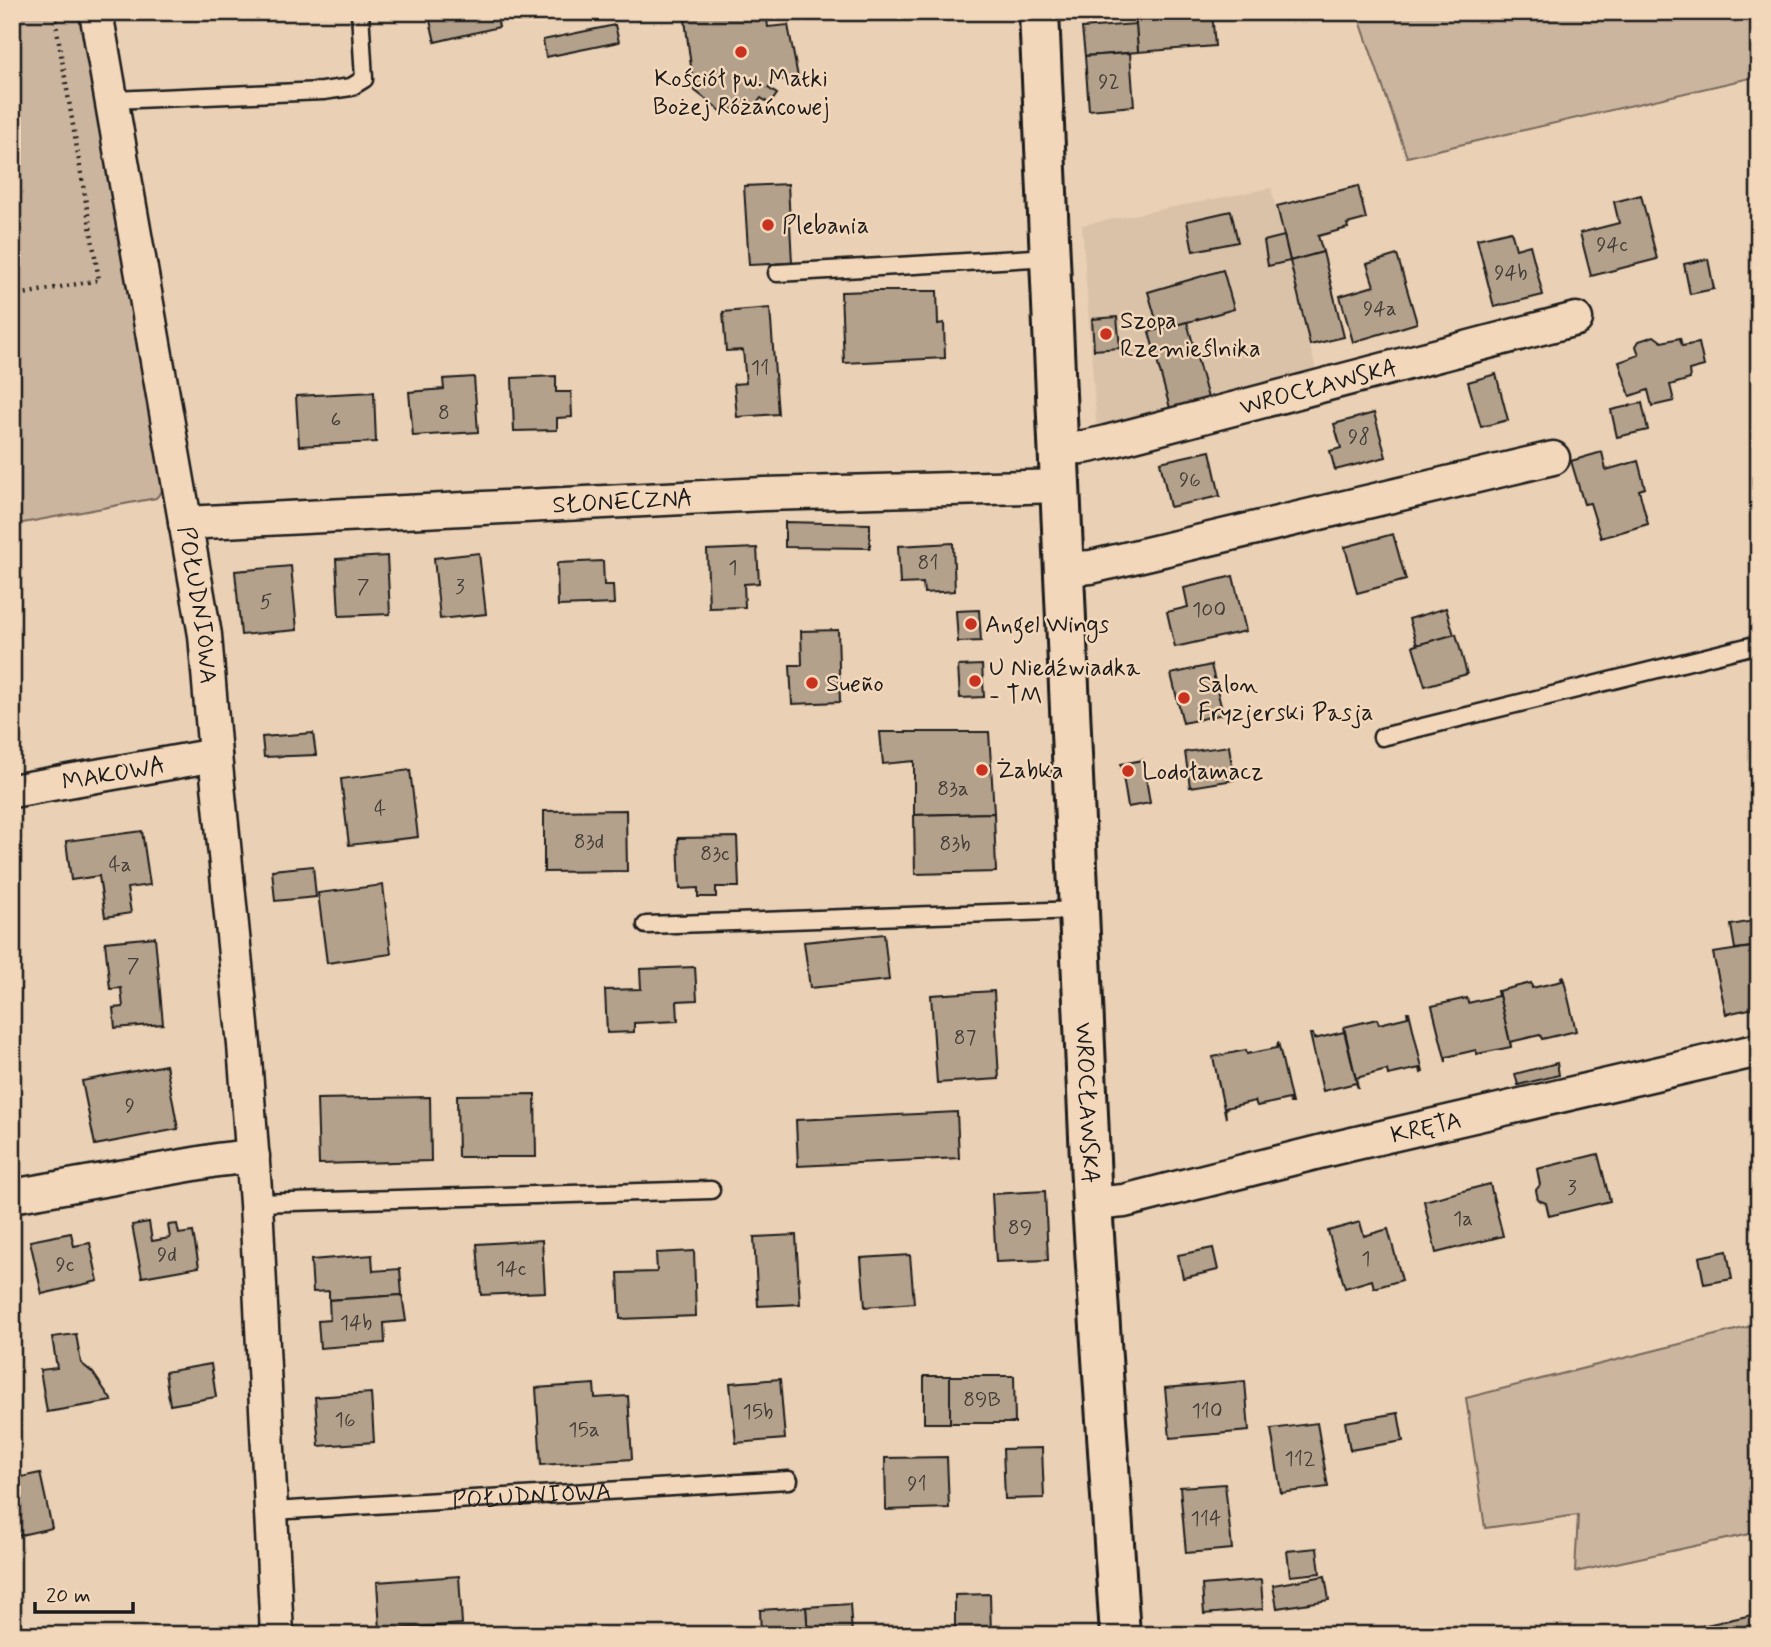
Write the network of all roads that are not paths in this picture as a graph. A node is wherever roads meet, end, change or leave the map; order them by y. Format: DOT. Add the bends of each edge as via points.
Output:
graph roads {
  1 [pos="96,12"];
  2 [pos="360,12"];
  3 [pos="1039,12"];
  4 [pos="113,100"];
  5 [pos="1050,257"];
  6 [pos="777,273"];
  7 [pos="1576,319"];
  8 [pos="1058,448"];
  9 [pos="1553,458"];
  10 [pos="1060,486"];
  11 [pos="186,523"];
  12 [pos="1064,569"];
  13 [pos="1759,644"];
  14 [pos="1382,737"];
  15 [pos="215,755"];
  16 [pos="12,790"];
  17 [pos="1079,909"];
  18 [pos="646,925"];
  19 [pos="1759,1050"];
  20 [pos="253,1156"];
  21 [pos="711,1191"];
  22 [pos="12,1196"];
  23 [pos="256,1203"];
  24 [pos="1092,1204"];
  25 [pos="789,1480"];
  26 [pos="273,1511"];
  27 [pos="277,1635"];
  28 [pos="1120,1635"];
  1 -- 4 [label="street, POŁUDNIOWA"];
  2 -- 4 [label="lane" via="364,79 351,87"];
  3 -- 5 [label="street, WROCŁAWSKA"];
  4 -- 11 [label="street, POŁUDNIOWA"];
  5 -- 6 [label="lane"];
  5 -- 8 [label="street, WROCŁAWSKA"];
  7 -- 8 [label="street, WROCŁAWSKA" via="1103,443"];
  8 -- 10 [label="street, WROCŁAWSKA"];
  9 -- 12 [label="street" via="1105,564"];
  10 -- 11 [label="street, SŁONECZNA" via="750,494"];
  10 -- 12 [label="street, WROCŁAWSKA"];
  11 -- 15 [label="street, POŁUDNIOWA" via="205,635"];
  12 -- 17 [label="street, WROCŁAWSKA"];
  13 -- 14 [label="lane"];
  15 -- 16 [label="street, MAKOWA"];
  15 -- 20 [label="street, POŁUDNIOWA"];
  17 -- 18 [label="lane"];
  17 -- 24 [label="street, WROCŁAWSKA"];
  19 -- 24 [label="street, KRĘTA" via="1124,1201"];
  20 -- 22 [label="street"];
  20 -- 23 [label="street, POŁUDNIOWA"];
  21 -- 23 [label="lane"];
  23 -- 26 [label="street, POŁUDNIOWA"];
  24 -- 28 [label="street, WROCŁAWSKA"];
  25 -- 26 [label="lane, POŁUDNIOWA"];
  26 -- 27 [label="street, POŁUDNIOWA"];
}
